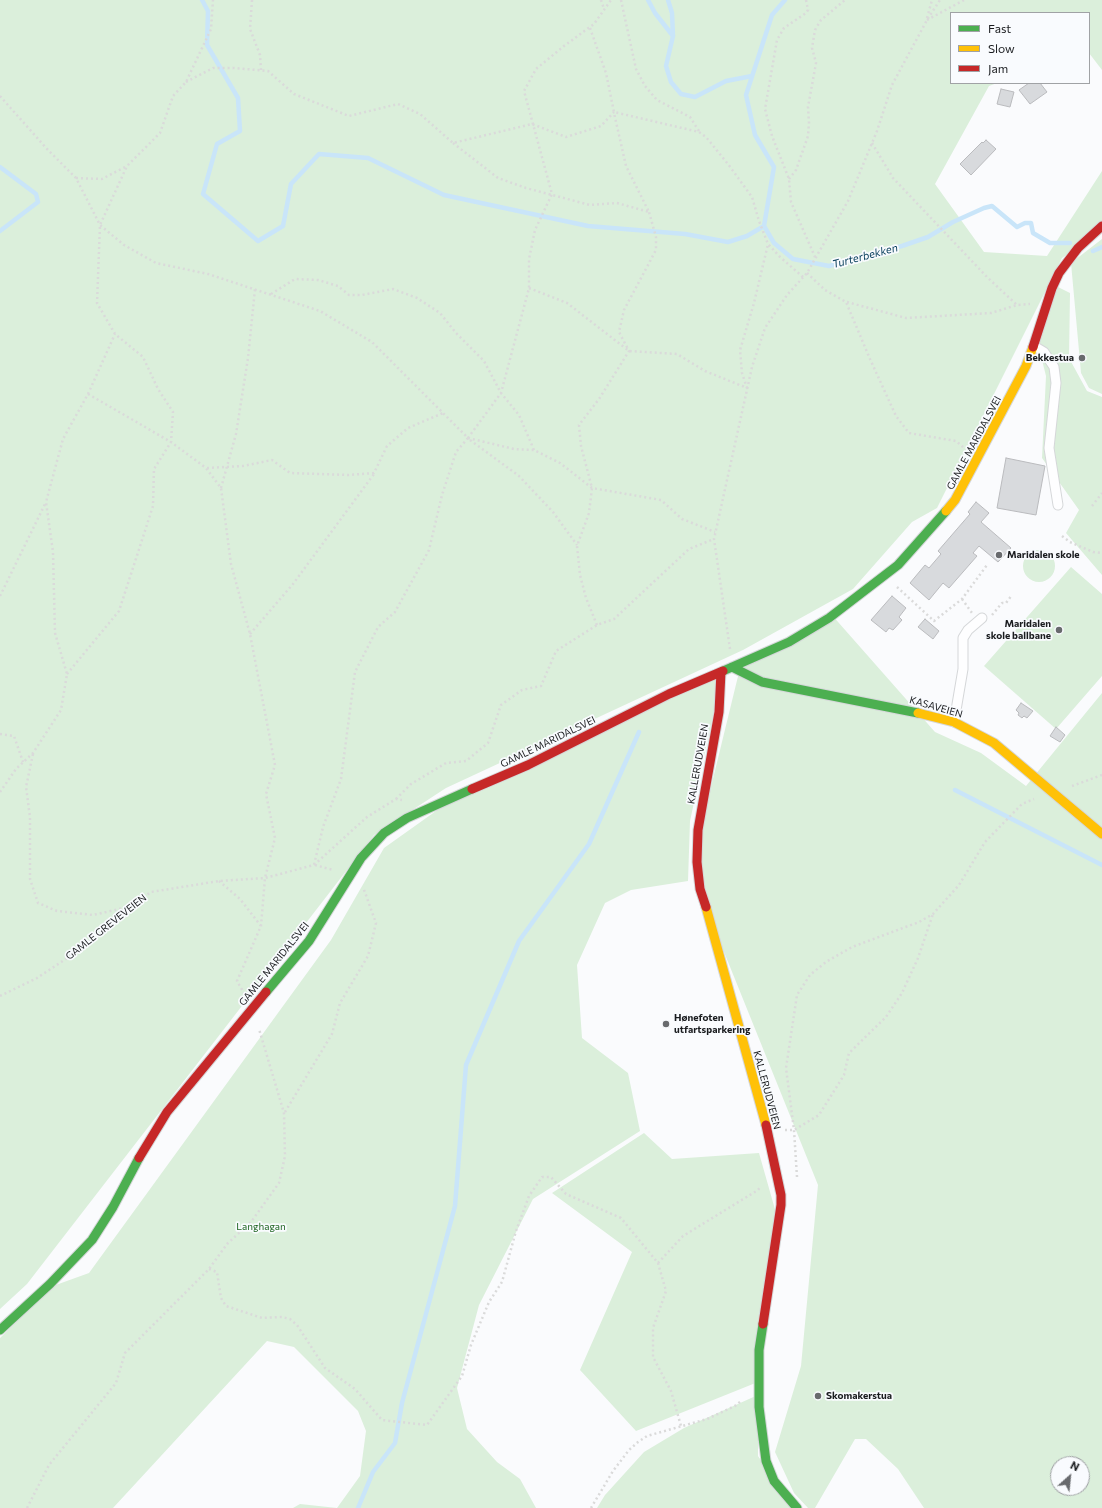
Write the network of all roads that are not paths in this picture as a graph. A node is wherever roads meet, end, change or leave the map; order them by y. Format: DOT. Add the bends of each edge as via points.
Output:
graph roads {
  1 [pos="1102,226"];
  2 [pos="1034,346"];
  3 [pos="1058,505"];
  4 [pos="981,619"];
  5 [pos="732,667"];
  6 [pos="721,672"];
  7 [pos="954,722"];
  8 [pos="1102,834"];
  9 [pos="0,1330"];
  10 [pos="797,1508"];
  1 -- 2 [label="street, GAMLE MARIDALSVEI" via="1064,265 1052,288"];
  2 -- 3 [label="lane" via="1044,352 1054,367 1056,383 1050,448"];
  2 -- 5 [label="street, GAMLE MARIDALSVEI" via="1017,384 956,500 940,519 885,576 808,631"];
  4 -- 7 [label="lane" via="963,638 963,669"];
  5 -- 6 [label="street, GAMLE MARIDALSVEI"];
  5 -- 7 [label="street, KASAVEIEN" via="762,682 895,707"];
  6 -- 9 [label="street, GAMLE MARIDALSVEI" via="669,694 528,765 407,818 384,833 349,875 309,940 167,1112 92,1240 50,1284"];
  6 -- 10 [label="street, KALLERUDVEIEN" via="719,712 698,830 696,862 700,889 767,1130 781,1195 759,1350 759,1407 763,1448 774,1482"];
  7 -- 8 [label="street, KASAVEIEN" via="994,743"];
}
